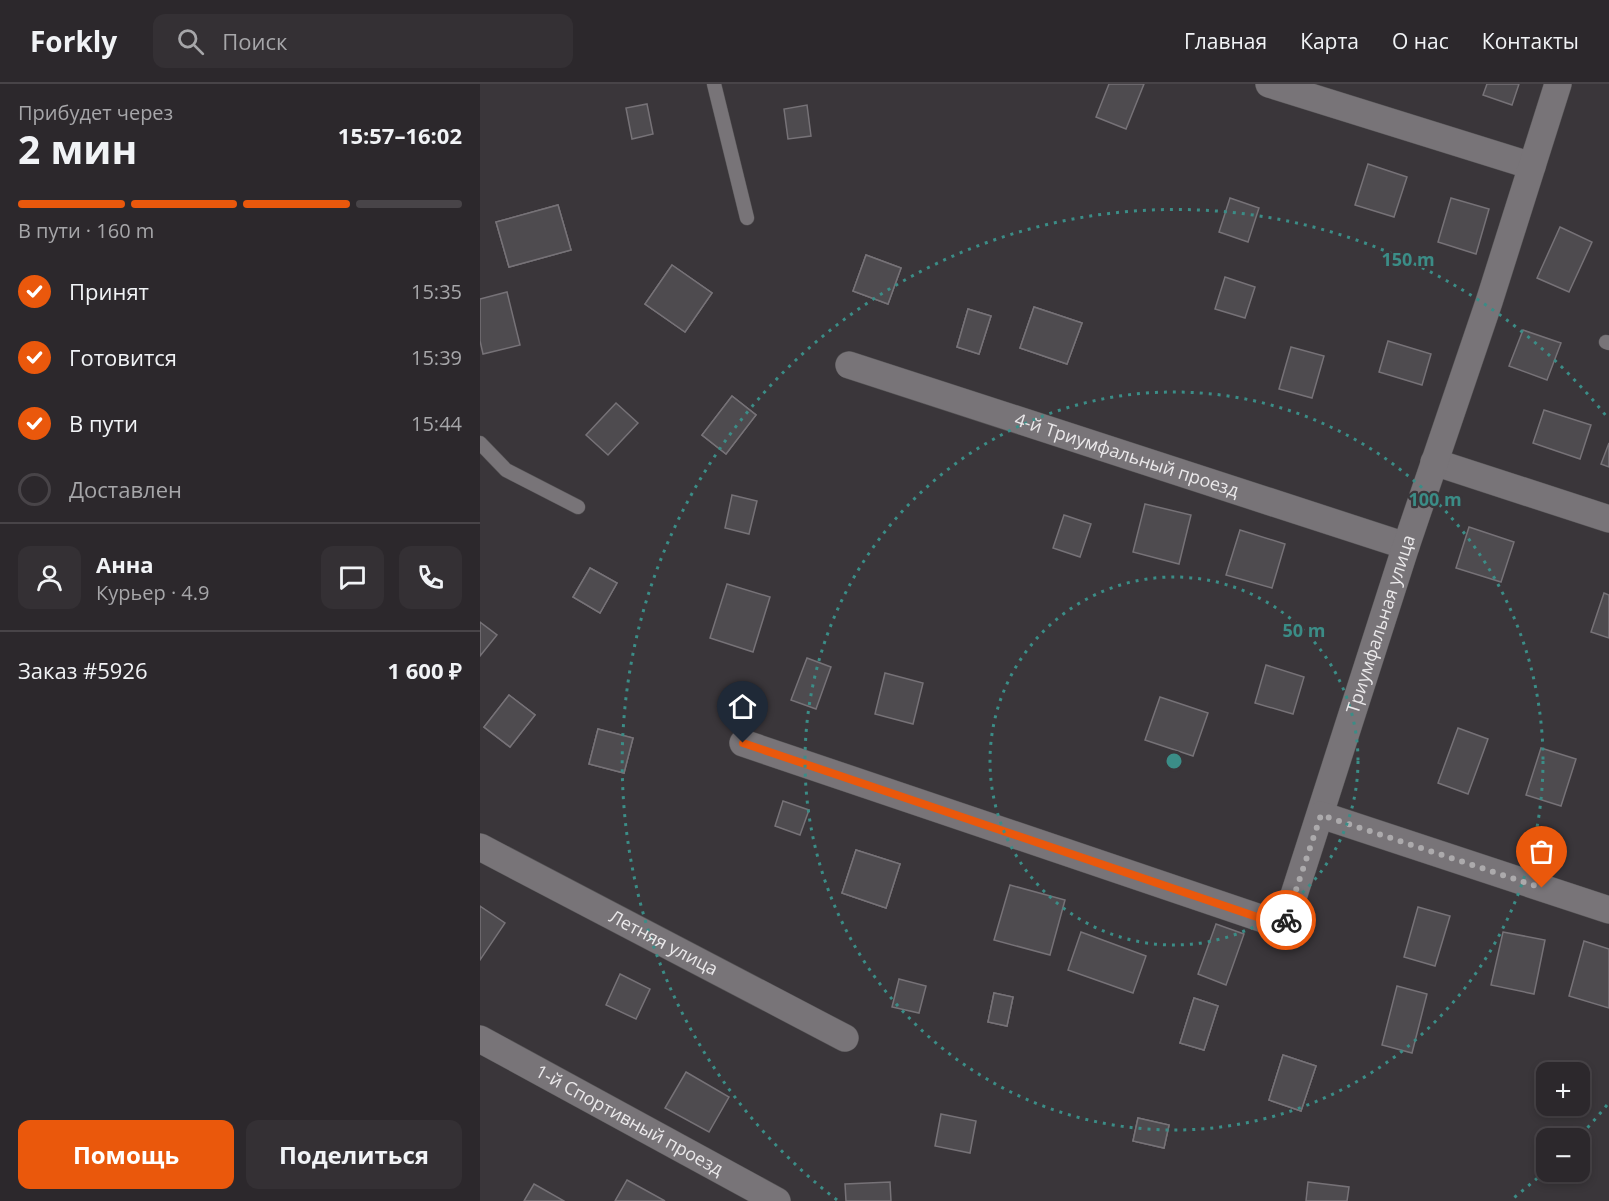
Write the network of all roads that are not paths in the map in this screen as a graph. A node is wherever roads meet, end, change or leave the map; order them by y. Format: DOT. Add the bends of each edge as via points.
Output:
graph roads {
  1 [pos="714,84"];
  2 [pos="1269,84"];
  3 [pos="1558,84"];
  4 [pos="1532,166"];
  5 [pos="747,218"];
  6 [pos="849,365"];
  7 [pos="480,443"];
  8 [pos="1434,462"];
  9 [pos="578,507"];
  10 [pos="1609,519"];
  11 [pos="1406,546"];
  12 [pos="743,743"];
  13 [pos="1321,815"];
  14 [pos="480,847"];
  15 [pos="1609,910"];
  16 [pos="846,1038"];
  17 [pos="480,1039"];
  18 [pos="777,1201"];
  1 -- 5 [label="lane"];
  2 -- 4 [label="street"];
  3 -- 4 [label="street, Триумфальная улица"];
  4 -- 8 [label="street, Триумфальная улица"];
  6 -- 11 [label="street, 4-й Триумфальный проезд"];
  7 -- 9 [label="lane" via="506,470"];
  8 -- 10 [label="street"];
  8 -- 11 [label="street, Триумфальная улица"];
  11 -- 13 [label="street, Триумфальная улица"];
  12 -- 13 [label="street, Триумфальная улица" via="1284,926"];
  13 -- 15 [label="street"];
  14 -- 16 [label="street, Летняя улица"];
  17 -- 18 [label="street, 1-й Спортивный проезд"];
}
